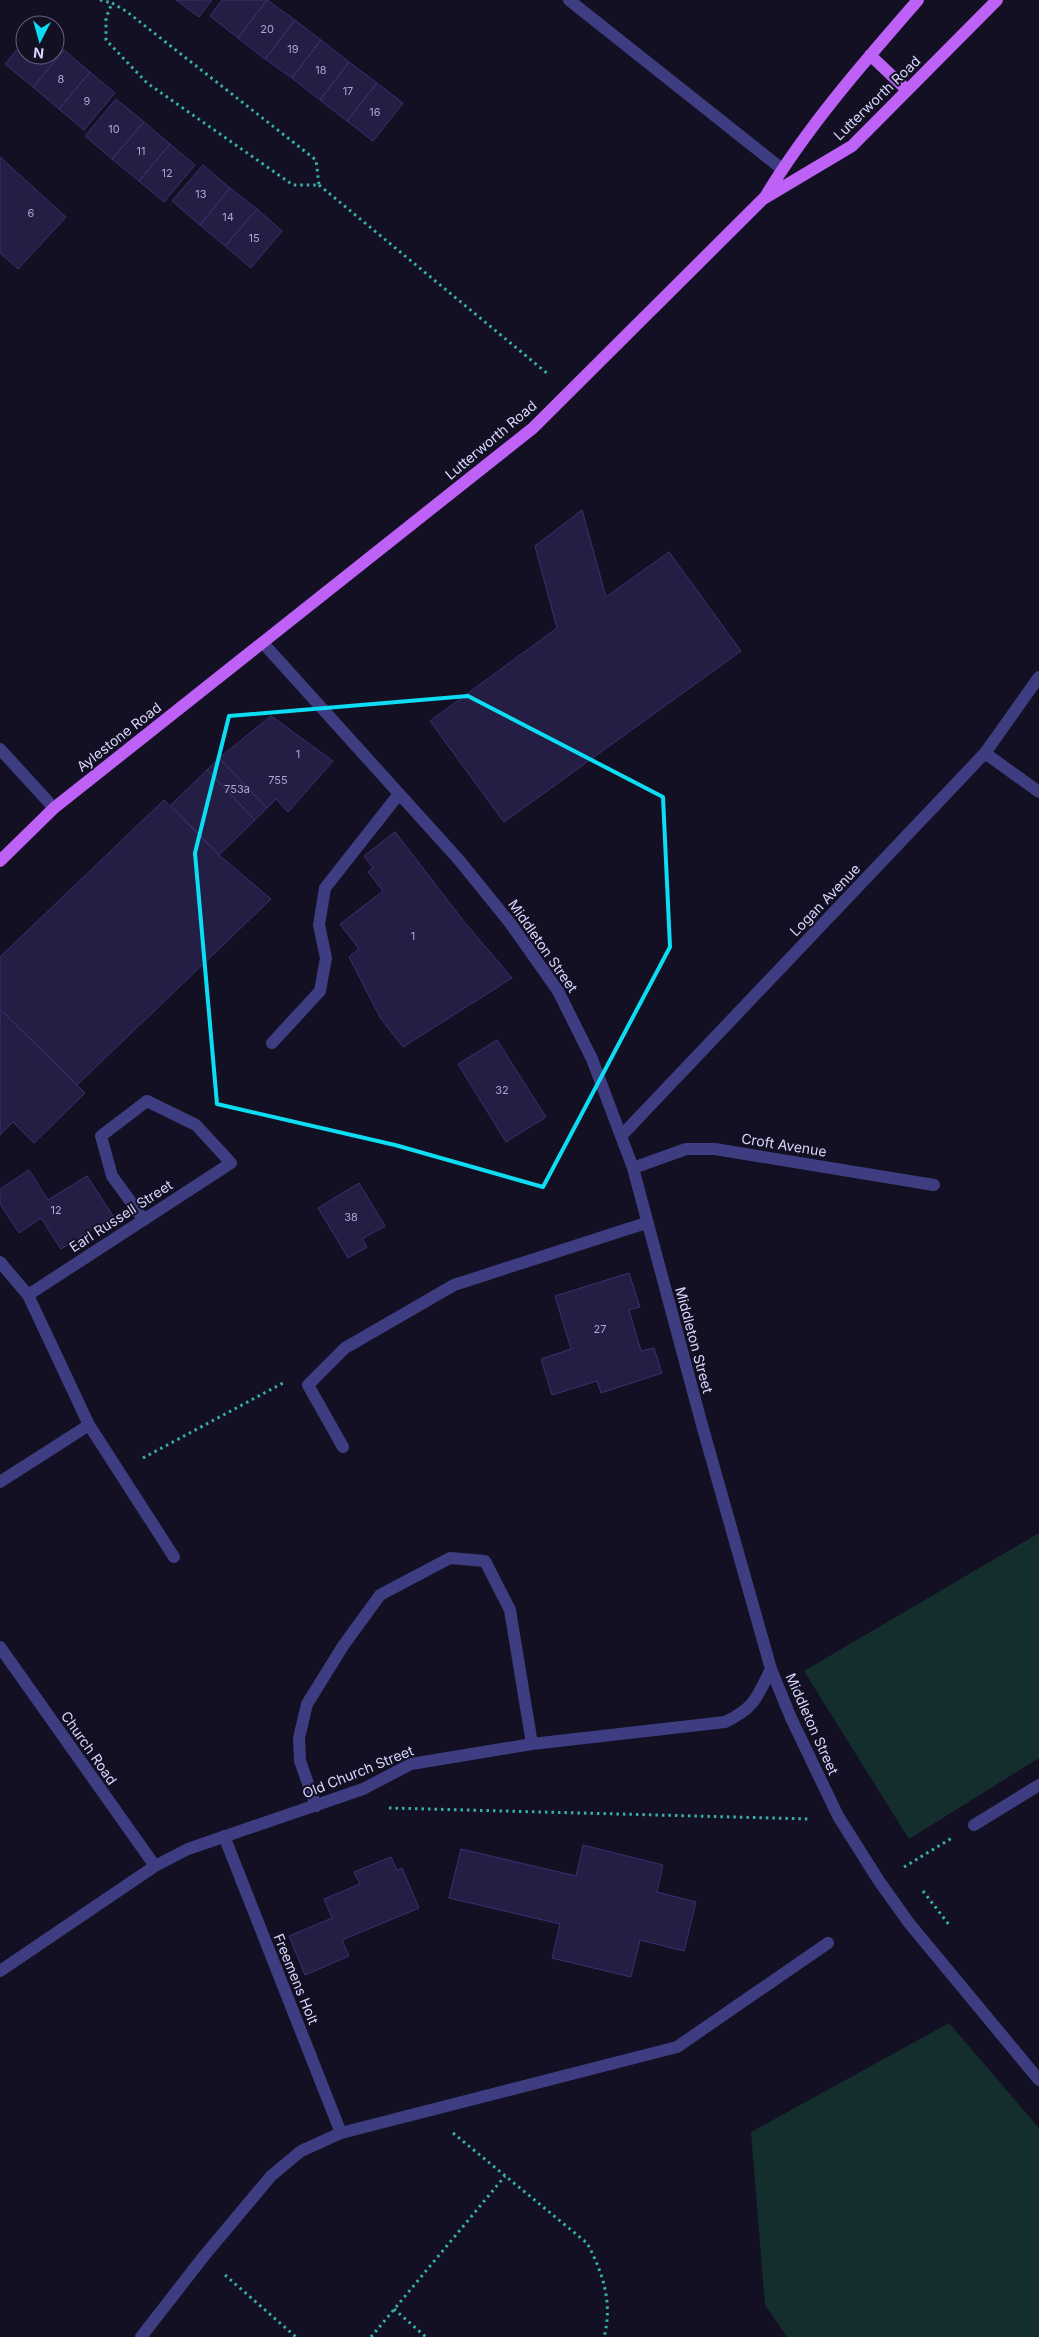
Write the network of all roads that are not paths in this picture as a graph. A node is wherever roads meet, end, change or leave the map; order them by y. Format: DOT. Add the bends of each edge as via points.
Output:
graph roads {
  1 [pos="569,0"];
  2 [pos="918,0"];
  3 [pos="997,0"];
  4 [pos="870,55"];
  5 [pos="907,90"];
  6 [pos="782,168"];
  7 [pos="763,199"];
  8 [pos="263,643"];
  9 [pos="1039,677"];
  10 [pos="0,749"];
  11 [pos="985,753"];
  12 [pos="1039,792"];
  13 [pos="399,794"];
  14 [pos="54,808"];
  15 [pos="0,861"];
  16 [pos="272,1043"];
  17 [pos="622,1135"];
  18 [pos="632,1168"];
  19 [pos="934,1185"];
  20 [pos="144,1220"];
  21 [pos="646,1223"];
  22 [pos="0,1262"];
  23 [pos="28,1295"];
  24 [pos="89,1425"];
  25 [pos="343,1447"];
  26 [pos="0,1482"];
  27 [pos="174,1557"];
  28 [pos="0,1648"];
  29 [pos="771,1669"];
  30 [pos="532,1744"];
  31 [pos="1039,1785"];
  32 [pos="316,1806"];
  33 [pos="974,1825"];
  34 [pos="224,1836"];
  35 [pos="155,1866"];
  36 [pos="828,1943"];
  37 [pos="0,1971"];
  38 [pos="1039,2080"];
  39 [pos="341,2133"];
  40 [pos="141,2337"];
  1 -- 6 [label="street"];
  2 -- 4 [label="main road, Lutterworth Road"];
  3 -- 5 [label="main road, Lutterworth Road"];
  4 -- 5 [label="main road"];
  4 -- 6 [label="main road, Lutterworth Road"];
  5 -- 7 [label="main road, Lutterworth Road" via="852,146"];
  6 -- 7 [label="main road, Lutterworth Road"];
  7 -- 8 [label="main road, Lutterworth Road" via="533,428"];
  8 -- 13 [label="street, Middleton Street"];
  8 -- 14 [label="main road, Aylestone Road"];
  9 -- 11 [label="street, Logan Avenue"];
  10 -- 14 [label="street"];
  11 -- 12 [label="street"];
  11 -- 17 [label="street, Logan Avenue"];
  13 -- 16 [label="street" via="325,888 319,925 326,958 320,991"];
  13 -- 17 [label="street, Middleton Street" via="460,860 558,991 592,1060"];
  14 -- 15 [label="main road, Aylestone Road"];
  17 -- 18 [label="street, Middleton Street"];
  18 -- 19 [label="street, Croft Avenue" via="686,1149 715,1149"];
  18 -- 21 [label="street, Middleton Street"];
  20 -- 20 [label="street, Earl Russell Street" via="231,1163 196,1125 147,1101 101,1136 112,1176"];
  20 -- 23 [label="street, Earl Russell Street"];
  21 -- 25 [label="street" via="454,1285 345,1348 308,1384"];
  21 -- 29 [label="street, Middleton Street"];
  22 -- 23 [label="street"];
  23 -- 24 [label="street"];
  24 -- 26 [label="street"];
  24 -- 27 [label="street"];
  28 -- 35 [label="street, Church Road"];
  29 -- 30 [label="street, Old Church Street" via="753,1704 725,1722"];
  29 -- 38 [label="street, Middleton Street" via="838,1816 879,1881 909,1923"];
  30 -- 32 [label="street, Old Church Street" via="412,1764 363,1789"];
  30 -- 32 [label="street" via="510,1610 485,1561 450,1558 380,1595 343,1646 308,1704 299,1738 300,1761"];
  31 -- 33 [label="street"];
  32 -- 34 [label="street, Old Church Street"];
  34 -- 35 [label="street, Old Church Street"];
  34 -- 39 [label="street, Freemens Holt"];
  35 -- 37 [label="street, Old Church Street"];
  36 -- 39 [label="street" via="677,2047"];
  39 -- 40 [label="street" via="300,2151 271,2176"];
}
